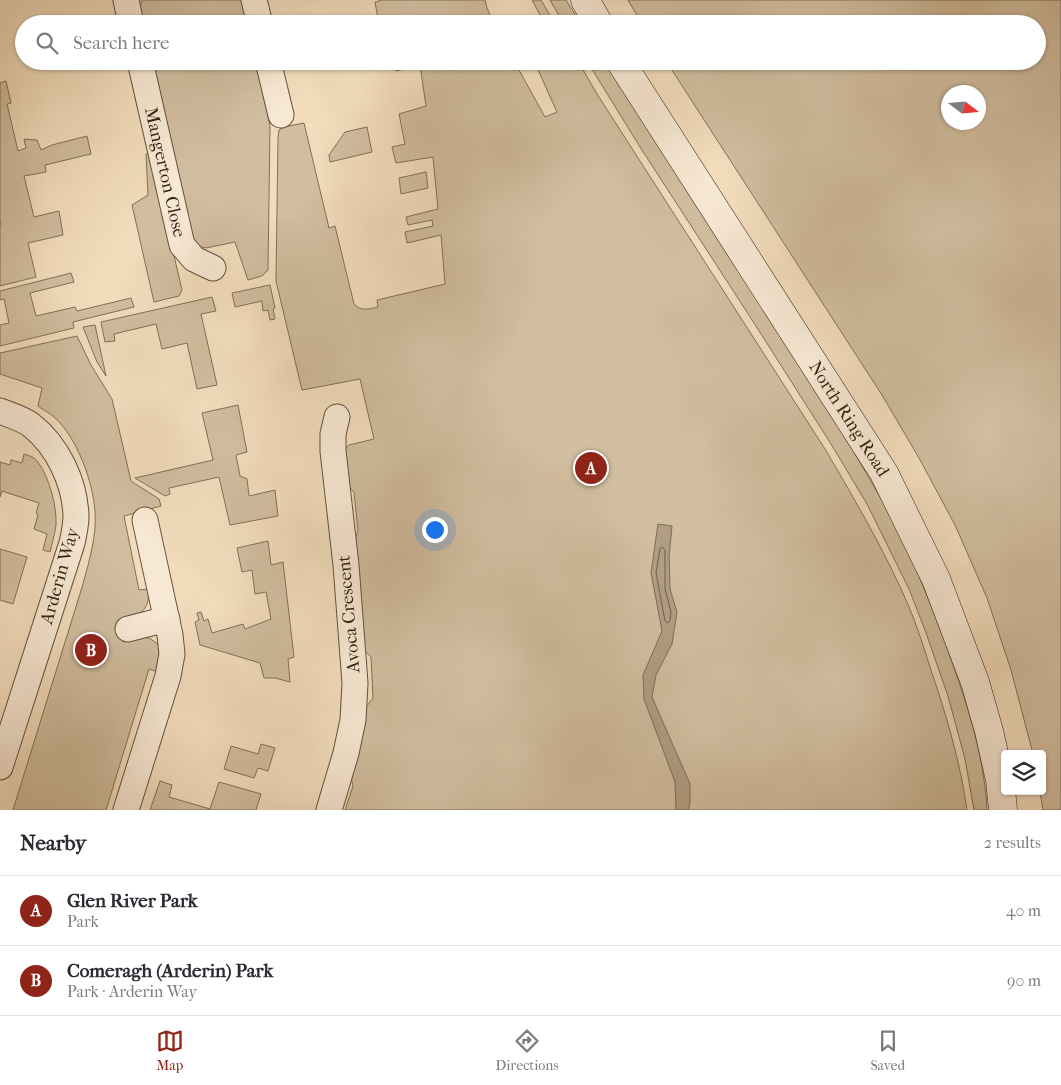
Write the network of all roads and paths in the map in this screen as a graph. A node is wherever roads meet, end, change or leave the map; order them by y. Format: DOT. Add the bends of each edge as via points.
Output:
graph roads {
  1 [pos="126,0"];
  2 [pos="254,0"];
  3 [pos="585,0"];
  4 [pos="129,15"];
  5 [pos="258,15"];
  6 [pos="594,15"];
  7 [pos="142,70"];
  8 [pos="270,70"];
  9 [pos="626,70"];
  10 [pos="281,114"];
  11 [pos="213,268"];
  12 [pos="0,411"];
  13 [pos="337,416"];
  14 [pos="145,520"];
  15 [pos="166,619"];
  16 [pos="128,629"];
  17 [pos="0,767"];
  18 [pos="126,810"];
  19 [pos="328,810"];
  20 [pos="1004,810"];
  1 -- 4 [label="street"];
  2 -- 5 [label="street"];
  3 -- 6 [label="main road"];
  7 -- 11 [label="street, Mangerton Close" via="182,245 194,259"];
  8 -- 10 [label="street"];
  9 -- 20 [label="main road, North Ring Road" via="884,472 936,579 975,682 989,731"];
  12 -- 17 [label="street, Arderin Way" via="30,424 59,456 73,496 76,517 70,552"];
  13 -- 19 [label="street, Avoca Crescent" via="333,451 355,683 353,720 346,753"];
  14 -- 15 [label="street"];
  15 -- 16 [label="street"];
  15 -- 18 [label="street" via="172,654 168,676"];
}
